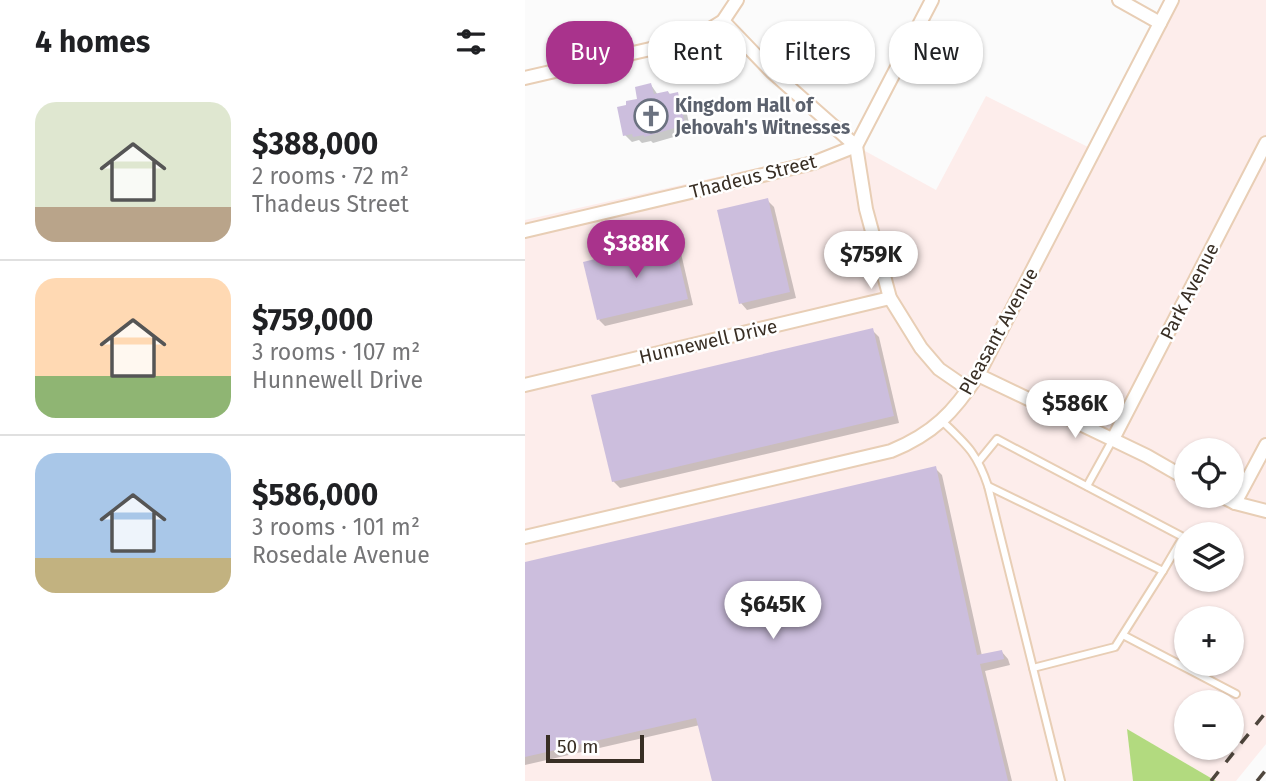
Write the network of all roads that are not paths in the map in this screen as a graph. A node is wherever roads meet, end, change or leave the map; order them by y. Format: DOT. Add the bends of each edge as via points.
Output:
graph roads {
  1 [pos="737,0"];
  2 [pos="932,0"];
  3 [pos="1119,0"];
  4 [pos="1172,0"];
  5 [pos="723,21"];
  6 [pos="1160,23"];
  7 [pos="746,45"];
  8 [pos="648,50"];
  9 [pos="525,78"];
  10 [pos="1266,143"];
  11 [pos="856,146"];
  12 [pos="525,230"];
  13 [pos="890,298"];
  14 [pos="978,374"];
  15 [pos="525,385"];
  16 [pos="968,389"];
  17 [pos="942,421"];
  18 [pos="1113,439"];
  19 [pos="1266,445"];
  20 [pos="979,461"];
  21 [pos="1174,472"];
  22 [pos="988,486"];
  23 [pos="1087,486"];
  24 [pos="1244,486"];
  25 [pos="1244,505"];
  26 [pos="1266,511"];
  27 [pos="525,537"];
  28 [pos="1163,571"];
  29 [pos="1123,635"];
  30 [pos="1033,668"];
  31 [pos="1228,690"];
  32 [pos="1061,781"];
  1 -- 5 [label="street"];
  2 -- 11 [label="street"];
  3 -- 6 [label="street"];
  4 -- 6 [label="street, Pleasant Avenue"];
  6 -- 14 [label="street, Pleasant Avenue"];
  7 -- 11 [label="street"];
  8 -- 9 [label="street"];
  10 -- 18 [label="street, Park Avenue"];
  11 -- 12 [label="street, Thadeus Street" via="813,163"];
  11 -- 13 [label="street" via="866,209"];
  13 -- 15 [label="street, Hunnewell Drive"];
  13 -- 16 [label="street" via="921,348 939,369"];
  14 -- 16 [label="street, Pleasant Avenue"];
  14 -- 18 [label="street"];
  16 -- 17 [label="street, Pleasant Avenue"];
  17 -- 20 [label="lane"];
  17 -- 27 [label="street, Pleasant Avenue" via="922,437 891,451"];
  18 -- 21 [label="street"];
  18 -- 23 [label="lane"];
  19 -- 24 [label="street"];
  20 -- 22 [label="lane"];
  20 -- 23 [label="lane" via="997,439"];
  22 -- 28 [label="lane"];
  22 -- 30 [label="lane"];
  23 -- 28 [label="lane" via="1183,537"];
  25 -- 26 [label="street"];
  28 -- 29 [label="lane"];
  29 -- 30 [label="lane" via="1115,647"];
  29 -- 31 [label="lane"];
  30 -- 32 [label="lane"];
}
